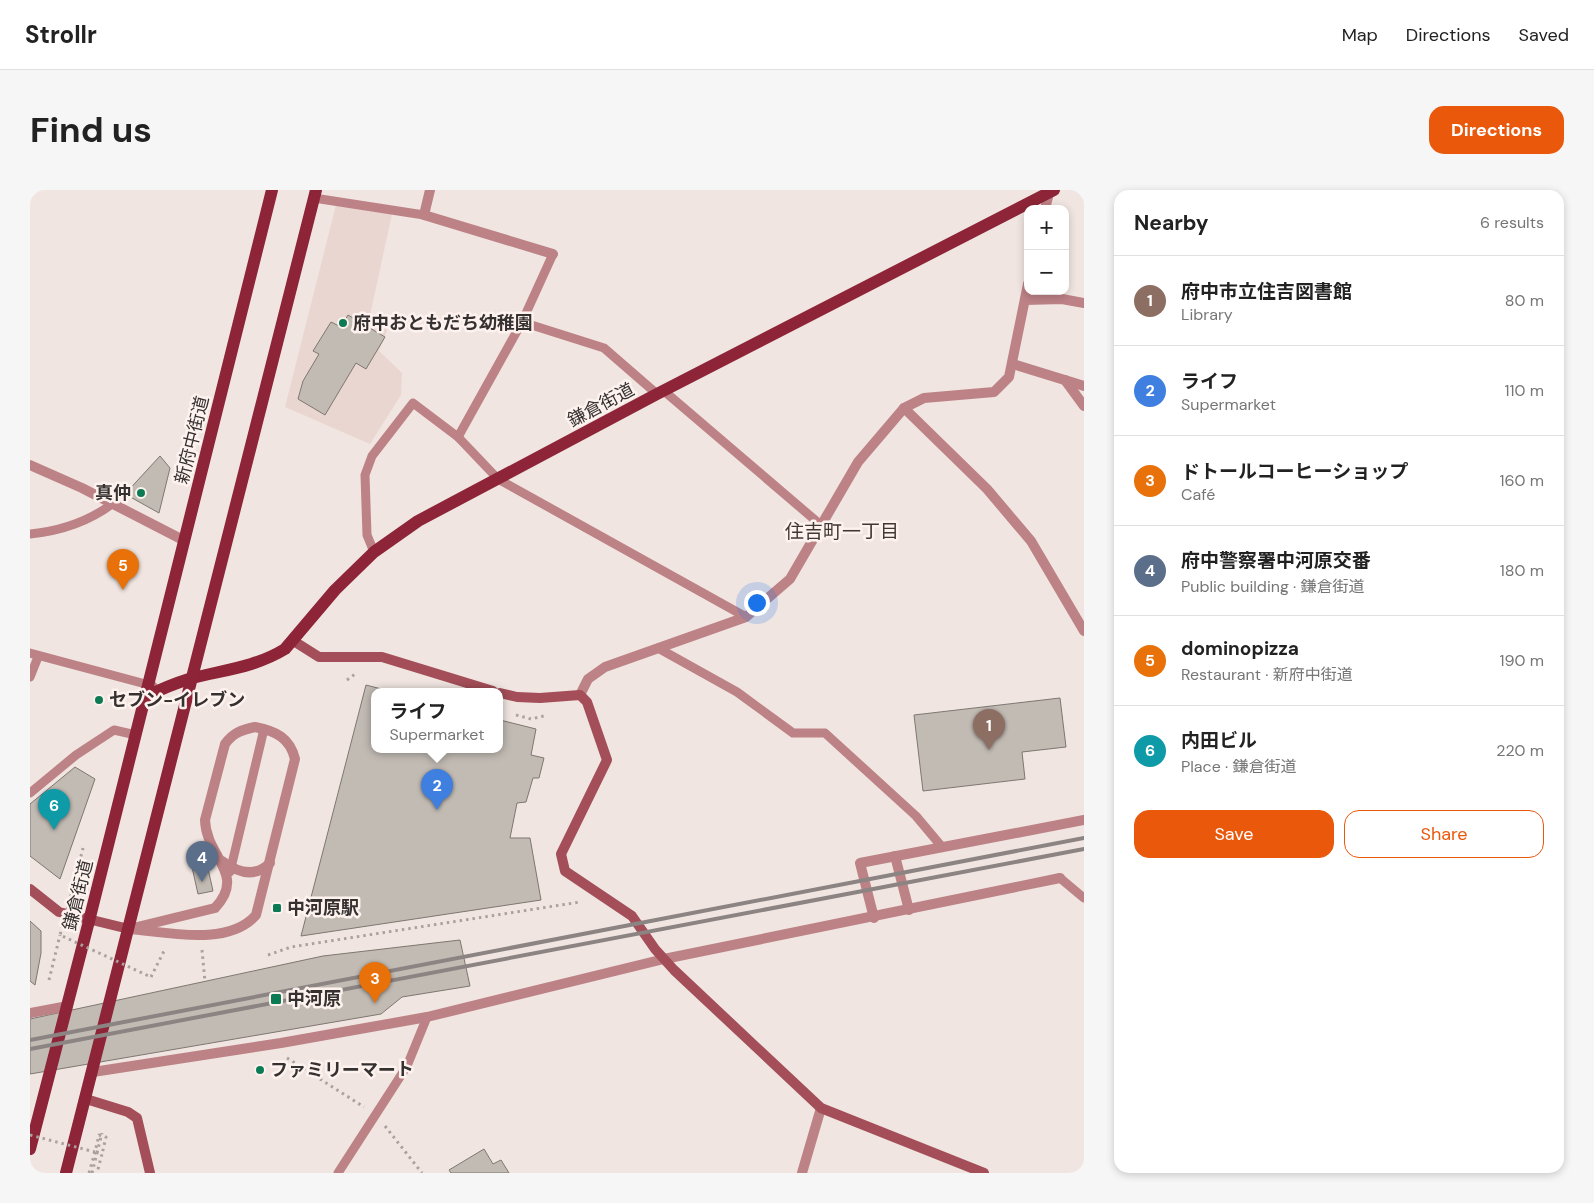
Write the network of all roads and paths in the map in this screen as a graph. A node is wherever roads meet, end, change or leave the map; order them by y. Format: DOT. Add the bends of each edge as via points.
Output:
graph roads {
  1 [pos="272,190"];
  2 [pos="430,190"];
  3 [pos="1051,191"];
  4 [pos="315,194"];
  5 [pos="1047,205"];
  6 [pos="424,215"];
  7 [pos="553,254"];
  8 [pos="1025,295"];
  9 [pos="1024,300"];
  10 [pos="1084,303"];
  11 [pos="522,322"];
  12 [pos="1013,364"];
  13 [pos="1065,380"];
  14 [pos="1084,386"];
  15 [pos="661,393"];
  16 [pos="1084,406"];
  17 [pos="904,408"];
  18 [pos="458,436"];
  19 [pos="30,466"];
  20 [pos="498,480"];
  21 [pos="112,504"];
  22 [pos="822,526"];
  23 [pos="30,534"];
  24 [pos="185,542"];
  25 [pos="374,552"];
  26 [pos="746,616"];
  27 [pos="1084,631"];
  28 [pos="292,640"];
  29 [pos="658,648"];
  30 [pos="34,655"];
  31 [pos="30,677"];
  32 [pos="191,678"];
  33 [pos="483,688"];
  34 [pos="147,691"];
  35 [pos="503,694"];
  36 [pos="580,695"];
  37 [pos="507,713"];
  38 [pos="551,715"];
  39 [pos="264,729"];
  40 [pos="136,735"];
  41 [pos="30,794"];
  42 [pos="1084,820"];
  43 [pos="942,847"];
  44 [pos="83,848"];
  45 [pos="895,856"];
  46 [pos="219,859"];
  47 [pos="270,863"];
  48 [pos="231,868"];
  49 [pos="1060,878"];
  50 [pos="228,880"];
  51 [pos="30,889"];
  52 [pos="576,896"];
  53 [pos="1084,898"];
  54 [pos="909,910"];
  55 [pos="874,918"];
  56 [pos="90,921"];
  57 [pos="129,929"];
  58 [pos="60,935"];
  59 [pos="202,947"];
  60 [pos="173,951"];
  61 [pos="193,952"];
  62 [pos="202,953"];
  63 [pos="268,955"];
  64 [pos="664,959"];
  65 [pos="49,980"];
  66 [pos="205,982"];
  67 [pos="68,1006"];
  68 [pos="30,1013"];
  69 [pos="427,1017"];
  70 [pos="268,1046"];
  71 [pos="93,1072"];
  72 [pos="86,1099"];
  73 [pos="821,1108"];
  74 [pos="374,1113"];
  75 [pos="102,1133"];
  76 [pos="30,1135"];
  77 [pos="30,1149"];
  78 [pos="96,1153"];
  79 [pos="102,1154"];
  80 [pos="66,1173"];
  81 [pos="91,1173"];
  82 [pos="97,1173"];
  83 [pos="150,1173"];
  84 [pos="338,1173"];
  85 [pos="422,1173"];
  86 [pos="802,1173"];
  87 [pos="984,1173"];
  1 -- 24 [label="main road, 新府中街道"];
  2 -- 6 [label="street"];
  3 -- 5 [label="street"];
  3 -- 15 [label="main road, 鎌倉街道"];
  4 -- 6 [label="lane"];
  4 -- 32 [label="main road"];
  6 -- 7 [label="street"];
  7 -- 11 [label="lane"];
  8 -- 9 [label="street"];
  9 -- 10 [label="street" via="1062,299"];
  9 -- 12 [label="street"];
  11 -- 15 [label="lane" via="604,348"];
  11 -- 18 [label="lane"];
  12 -- 13 [label="street"];
  12 -- 17 [label="street" via="1009,377 994,392 924,398"];
  13 -- 14 [label="street"];
  13 -- 16 [label="street"];
  15 -- 20 [label="main road, 鎌倉街道"];
  15 -- 22 [label="lane"];
  17 -- 22 [label="street" via="858,462"];
  17 -- 27 [label="street" via="987,489 1031,541"];
  18 -- 20 [label="lane"];
  18 -- 25 [label="lane" via="413,402 372,456 365,475 367,536"];
  19 -- 21 [label="street"];
  20 -- 25 [label="main road, 鎌倉街道" via="418,521"];
  20 -- 26 [label="lane"];
  21 -- 23 [label="lane" via="96,516 72,526"];
  21 -- 24 [label="street"];
  22 -- 26 [label="street" via="790,579"];
  24 -- 34 [label="main road, 新府中街道"];
  25 -- 28 [label="main road, 鎌倉街道" via="335,590"];
  26 -- 29 [label="street"];
  28 -- 32 [label="main road, 鎌倉街道" via="285,649 263,661"];
  28 -- 33 [label="street" via="319,657 382,657"];
  29 -- 36 [label="street" via="606,667 588,678"];
  29 -- 43 [label="lane" via="737,692 794,733 825,733 916,816"];
  30 -- 31 [label="lane"];
  30 -- 34 [label="lane"];
  32 -- 34 [label="main road, 鎌倉街道"];
  32 -- 57 [label="main road"];
  34 -- 40 [label="main road, 鎌倉街道"];
  35 -- 36 [label="street" via="540,698"];
  36 -- 64 [label="street" via="587,702 607,760 561,854 565,871 632,916"];
  37 -- 38 [label="path" via="531,719"];
  39 -- 46 [label="street" via="240,730 225,744 205,820 210,844"];
  39 -- 47 [label="street" via="286,739 296,759"];
  39 -- 48 [label="lane"];
  40 -- 41 [label="lane" via="114,730"];
  40 -- 56 [label="main road, 鎌倉街道"];
  42 -- 43 [label="street"];
  43 -- 45 [label="street"];
  44 -- 58 [label="path, bridge"];
  45 -- 54 [label="street"];
  45 -- 55 [label="street" via="860,863"];
  46 -- 48 [label="street"];
  46 -- 50 [label="street"];
  47 -- 48 [label="street" via="264,869 250,873"];
  47 -- 57 [label="street" via="256,914 247,925 219,934"];
  48 -- 50 [label="lane"];
  49 -- 53 [label="lane"];
  49 -- 54 [label="street"];
  50 -- 57 [label="street" via="224,899 215,908"];
  51 -- 56 [label="street" via="59,912"];
  52 -- 63 [label="path" via="583,901 291,947"];
  54 -- 55 [label="street"];
  55 -- 64 [label="street"];
  56 -- 57 [label="street"];
  56 -- 67 [label="main road, 鎌倉街道"];
  57 -- 71 [label="main road"];
  58 -- 60 [label="path, bridge" via="151,977 163,951"];
  58 -- 65 [label="path"];
  59 -- 62 [label="path"];
  61 -- 62 [label="path"];
  62 -- 66 [label="path"];
  64 -- 69 [label="street"];
  64 -- 73 [label="street"];
  67 -- 68 [label="street"];
  67 -- 77 [label="main road, 鎌倉街道"];
  69 -- 70 [label="street"];
  69 -- 74 [label="lane" via="407,1066"];
  70 -- 71 [label="street"];
  70 -- 74 [label="path"];
  71 -- 72 [label="main road"];
  72 -- 80 [label="main road"];
  72 -- 83 [label="street" via="137,1118"];
  73 -- 86 [label="street"];
  73 -- 87 [label="street"];
  74 -- 84 [label="lane"];
  74 -- 85 [label="path"];
  75 -- 78 [label="path, bridge"];
  76 -- 78 [label="path, bridge"];
  78 -- 79 [label="path, bridge"];
  78 -- 79 [label="path, bridge" via="99,1135 106,1137"];
  78 -- 81 [label="path"];
  79 -- 82 [label="path"];
}
